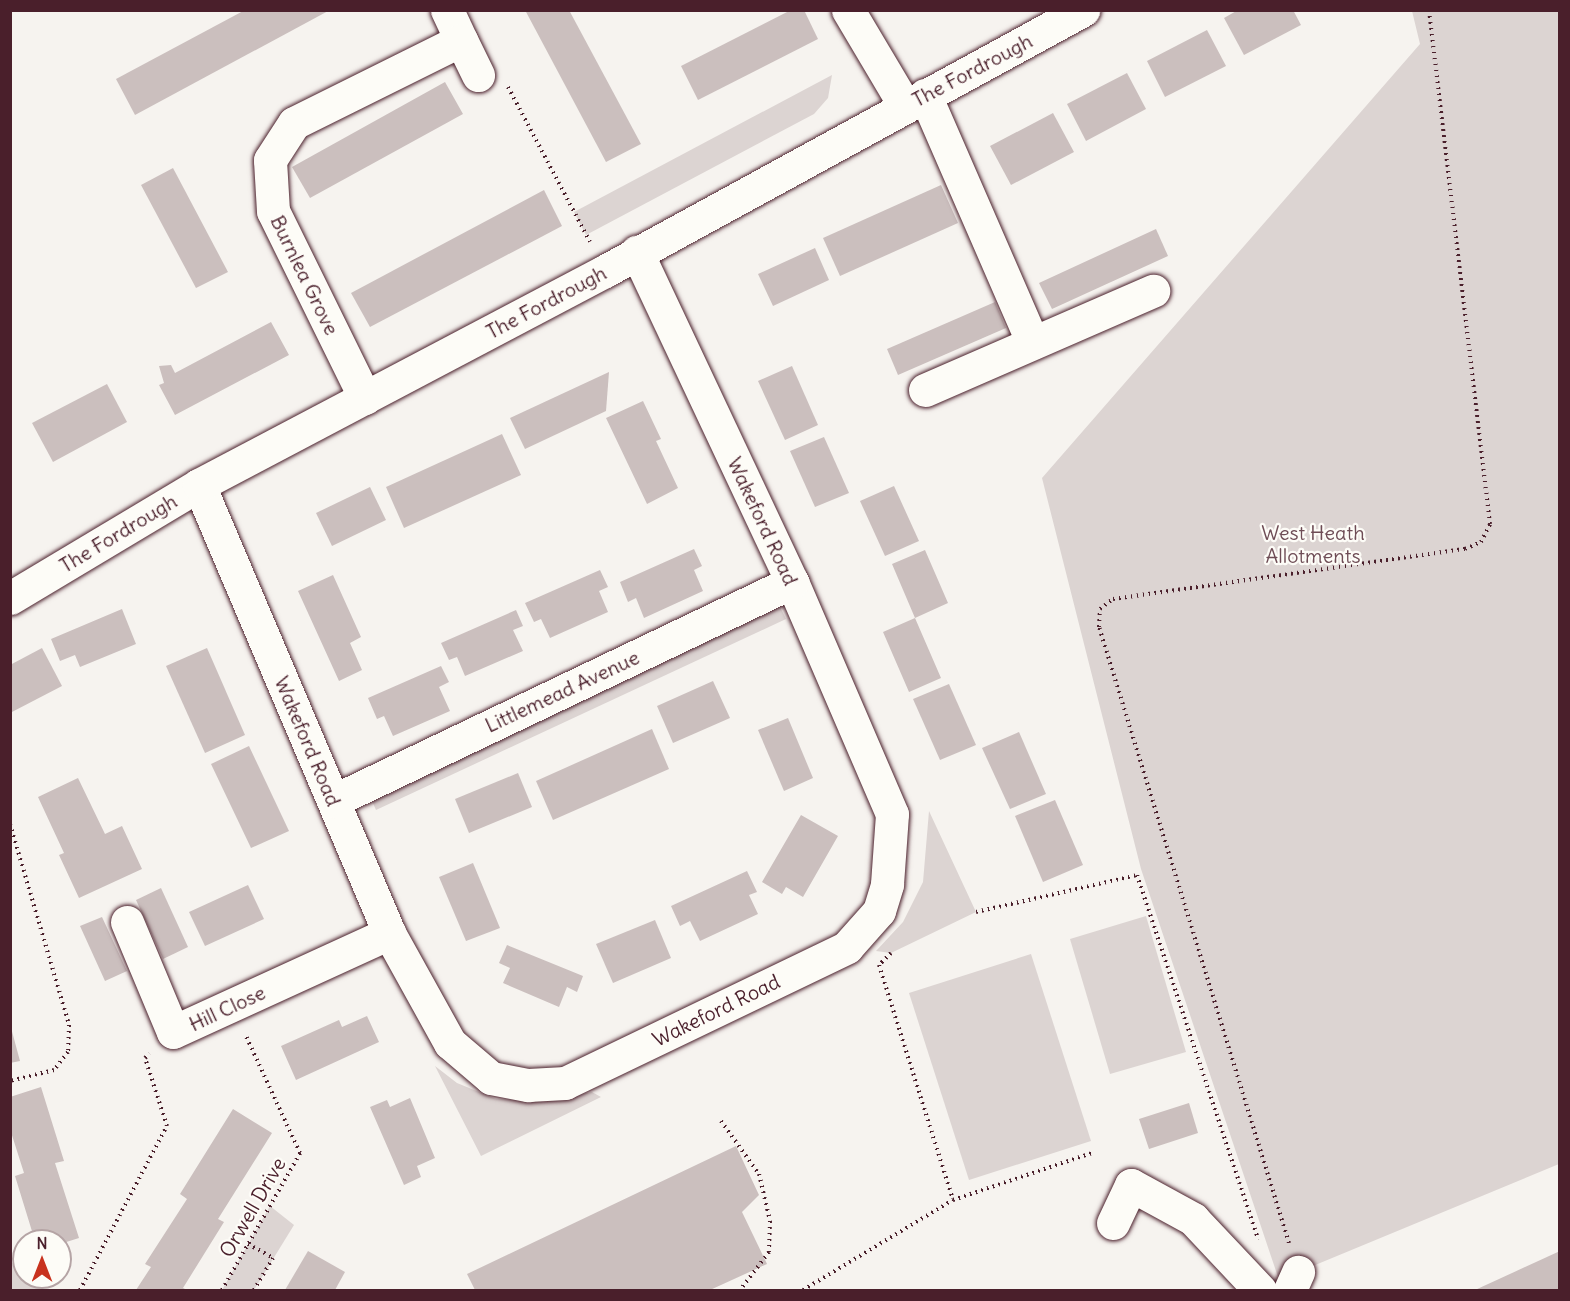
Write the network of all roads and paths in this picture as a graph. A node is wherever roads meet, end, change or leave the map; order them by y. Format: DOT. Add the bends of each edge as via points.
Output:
graph roads {
  1 [pos="447,10"];
  2 [pos="848,10"];
  3 [pos="1083,10"];
  4 [pos="1429,10"];
  5 [pos="461,40"];
  6 [pos="478,75"];
  7 [pos="915,100"];
  8 [pos="636,252"];
  9 [pos="605,271"];
  10 [pos="1153,291"];
  11 [pos="1033,343"];
  12 [pos="925,390"];
  13 [pos="365,398"];
  14 [pos="199,484"];
  15 [pos="792,582"];
  16 [pos="10,598"];
  17 [pos="333,801"];
  18 [pos="10,824"];
  19 [pos="976,912"];
  20 [pos="127,922"];
  21 [pos="389,933"];
  22 [pos="891,953"];
  23 [pos="232,1006"];
  24 [pos="173,1032"];
  25 [pos="10,1081"];
  26 [pos="721,1121"];
  27 [pos="1092,1153"];
  28 [pos="953,1200"];
  29 [pos="1113,1223"];
  30 [pos="248,1244"];
  31 [pos="1262,1248"];
  32 [pos="1294,1281"];
  33 [pos="80,1290"];
  34 [pos="222,1290"];
  35 [pos="254,1290"];
  36 [pos="740,1290"];
  37 [pos="803,1290"];
  38 [pos="1260,1290"];
  1 -- 5 [label="street"];
  2 -- 7 [label="street"];
  3 -- 7 [label="street, The Fordrough"];
  4 -- 32 [label="path" via="1490,524 1481,542 1465,549 1113,599 1100,609 1099,627"];
  5 -- 6 [label="street"];
  5 -- 13 [label="street, Burnlea Grove" via="294,123 270,160 273,211"];
  6 -- 9 [label="path" via="498,68"];
  7 -- 8 [label="street, The Fordrough"];
  7 -- 11 [label="street"];
  8 -- 9 [label="street, The Fordrough"];
  8 -- 15 [label="street, Wakeford Road"];
  9 -- 13 [label="street, The Fordrough"];
  10 -- 11 [label="street"];
  11 -- 12 [label="street"];
  13 -- 14 [label="street, The Fordrough"];
  14 -- 16 [label="street, The Fordrough"];
  14 -- 17 [label="street, Wakeford Road"];
  15 -- 17 [label="street, Littlemead Avenue"];
  15 -- 21 [label="street, Wakeford Road" via="892,814 887,884 879,911 847,947 566,1083 528,1085 491,1078 450,1043"];
  17 -- 21 [label="street, Wakeford Road"];
  18 -- 25 [label="path" via="69,1025 68,1052 54,1070"];
  19 -- 31 [label="path" via="1137,875"];
  20 -- 24 [label="street, Hill Close"];
  21 -- 23 [label="street, Hill Close"];
  22 -- 28 [label="path" via="879,965"];
  23 -- 24 [label="street, Hill Close"];
  23 -- 30 [label="path, Orwell Drive" via="300,1154"];
  24 -- 33 [label="path" via="145,1058 167,1126"];
  26 -- 36 [label="path" via="759,1174 770,1221 769,1252"];
  27 -- 28 [label="path"];
  28 -- 37 [label="path"];
  29 -- 38 [label="street" via="1131,1185 1193,1219"];
  30 -- 34 [label="path, Orwell Drive"];
  30 -- 35 [label="path" via="273,1258"];
}
